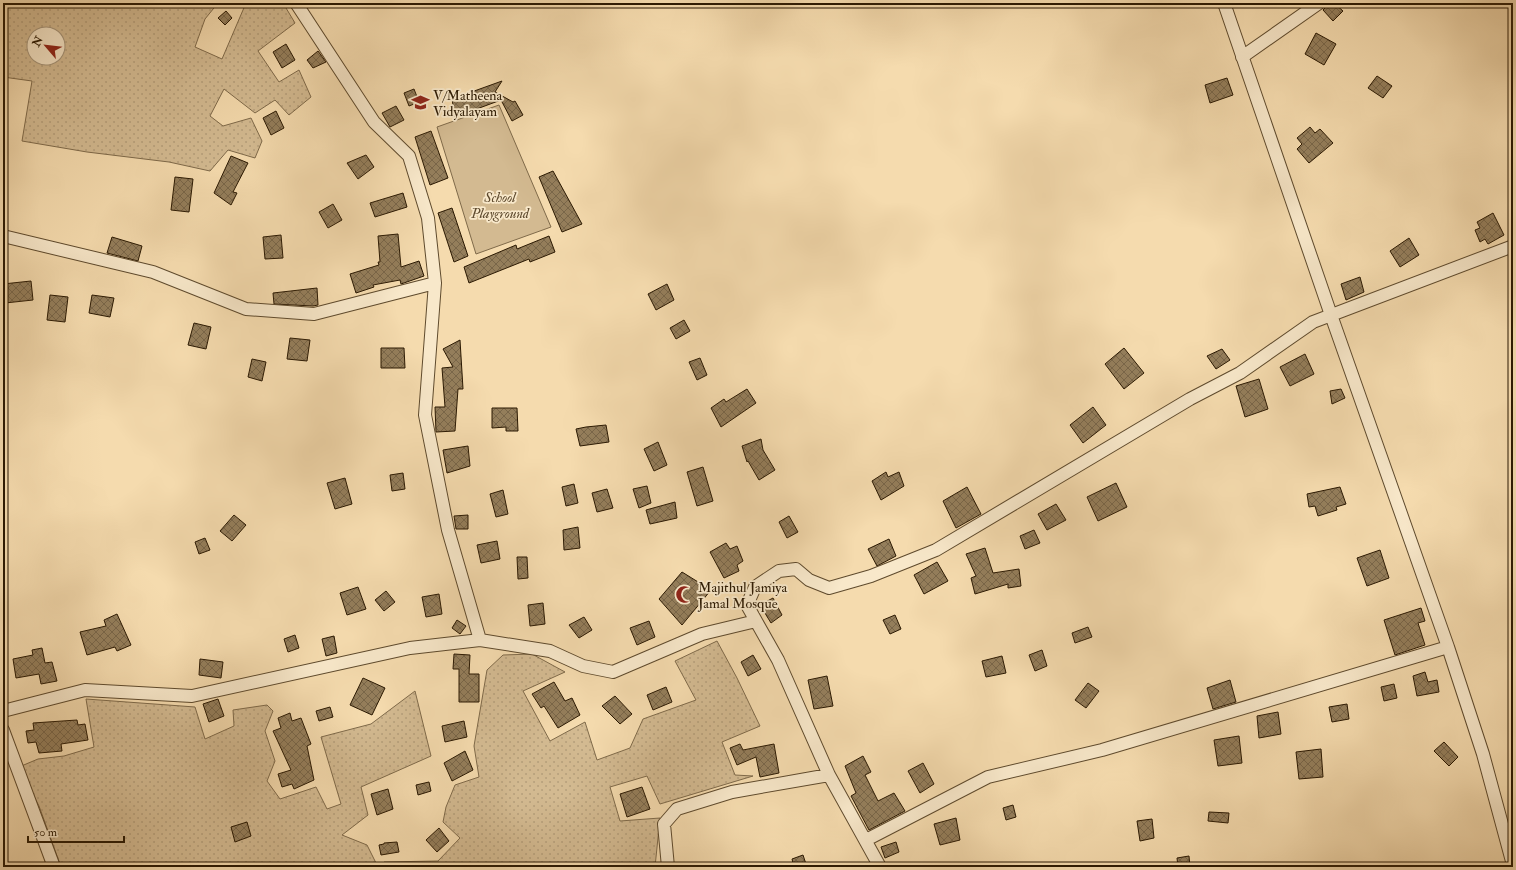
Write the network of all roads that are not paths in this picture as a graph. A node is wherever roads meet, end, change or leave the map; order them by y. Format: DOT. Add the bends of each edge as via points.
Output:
graph roads {
  1 [pos="296,3"];
  2 [pos="1224,3"];
  3 [pos="1319,3"];
  4 [pos="1242,57"];
  5 [pos="3,236"];
  6 [pos="1513,246"];
  7 [pos="434,283"];
  8 [pos="1331,315"];
  9 [pos="756,621"];
  10 [pos="480,640"];
  11 [pos="1448,647"];
  12 [pos="3,711"];
  13 [pos="3,730"];
  14 [pos="829,775"];
  15 [pos="866,840"];
  16 [pos="1513,865"];
  17 [pos="54,867"];
  18 [pos="668,867"];
  19 [pos="880,867"];
  1 -- 7 [label="street" via="374,122 409,156 428,218"];
  2 -- 4 [label="street"];
  3 -- 4 [label="street"];
  4 -- 8 [label="street"];
  5 -- 7 [label="street" via="153,272 246,309 314,314"];
  6 -- 8 [label="street"];
  7 -- 10 [label="street" via="425,415 448,530"];
  8 -- 9 [label="street" via="1313,322 1240,373 1190,399 936,550 871,576 830,588 810,580 796,569 779,571 755,586 747,604"];
  8 -- 11 [label="street"];
  9 -- 10 [label="street" via="702,634 613,672 583,666 550,651"];
  9 -- 14 [label="street" via="778,660"];
  10 -- 12 [label="street" via="410,648 192,696 85,690"];
  11 -- 15 [label="street" via="1102,750 988,777"];
  11 -- 16 [label="street" via="1484,754"];
  13 -- 17 [label="street"];
  14 -- 15 [label="street"];
  14 -- 18 [label="street" via="732,792 677,809 664,824"];
  15 -- 19 [label="street"];
}
